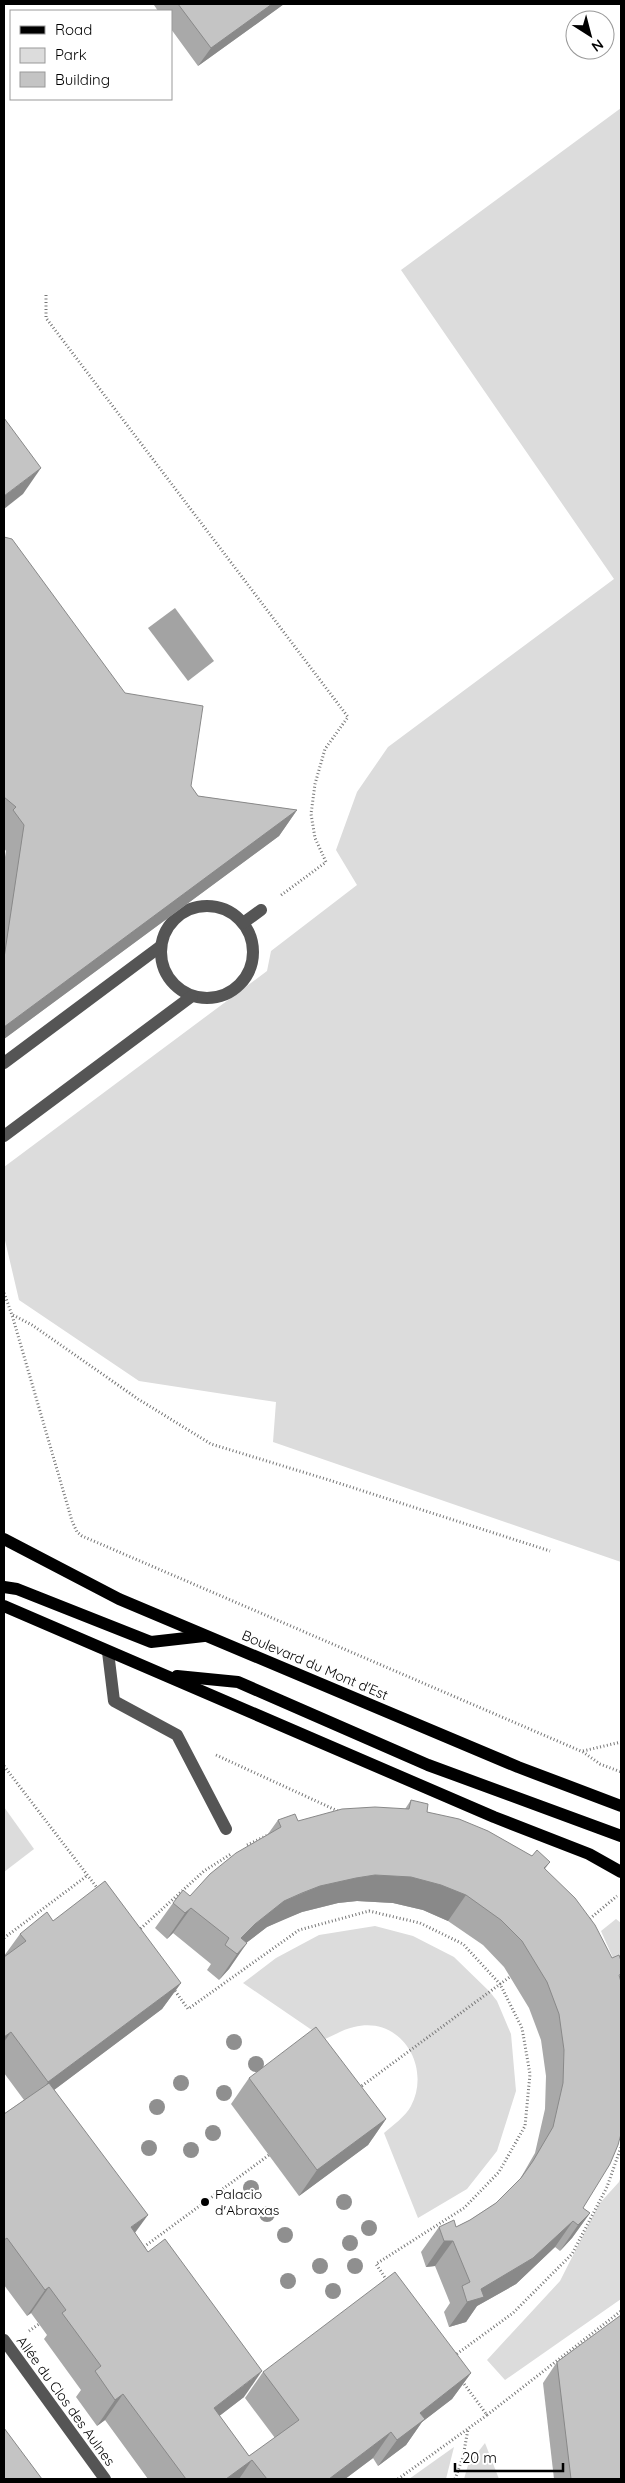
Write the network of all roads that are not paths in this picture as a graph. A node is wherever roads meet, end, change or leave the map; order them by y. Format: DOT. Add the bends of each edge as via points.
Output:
graph roads {
  1 [pos="261,910"];
  2 [pos="244,923"];
  3 [pos="161,946"];
  4 [pos="192,996"];
  5 [pos="4,1063"];
  6 [pos="4,1136"];
  7 [pos="4,1539"];
  8 [pos="4,1587"];
  9 [pos="4,1606"];
  10 [pos="206,1636"];
  11 [pos="108,1652"];
  12 [pos="165,1675"];
  13 [pos="621,1806"];
  14 [pos="226,1829"];
  15 [pos="621,1836"];
  16 [pos="621,1872"];
  17 [pos="4,2340"];
  18 [pos="105,2479"];
  1 -- 2 [label="street"];
  2 -- 3 [label="street" via="233,913 219,908 190,909 168,927"];
  2 -- 4 [label="street" via="251,938 253,954 242,984 229,994 214,999"];
  3 -- 4 [label="street" via="163,969 170,982"];
  3 -- 5 [label="street"];
  4 -- 6 [label="street"];
  7 -- 10 [label="main road, Boulevard du Mont d'Est" via="119,1599"];
  8 -- 10 [label="main road" via="17,1588 151,1642"];
  9 -- 11 [label="main road"];
  10 -- 13 [label="main road, Boulevard du Mont d'Est" via="518,1767"];
  11 -- 12 [label="main road"];
  11 -- 14 [label="street" via="114,1701 177,1735"];
  12 -- 15 [label="main road" via="238,1682 428,1765"];
  12 -- 16 [label="main road" via="494,1817 589,1854"];
  17 -- 18 [label="street, Allée du Clos des Aulnes"];
}
